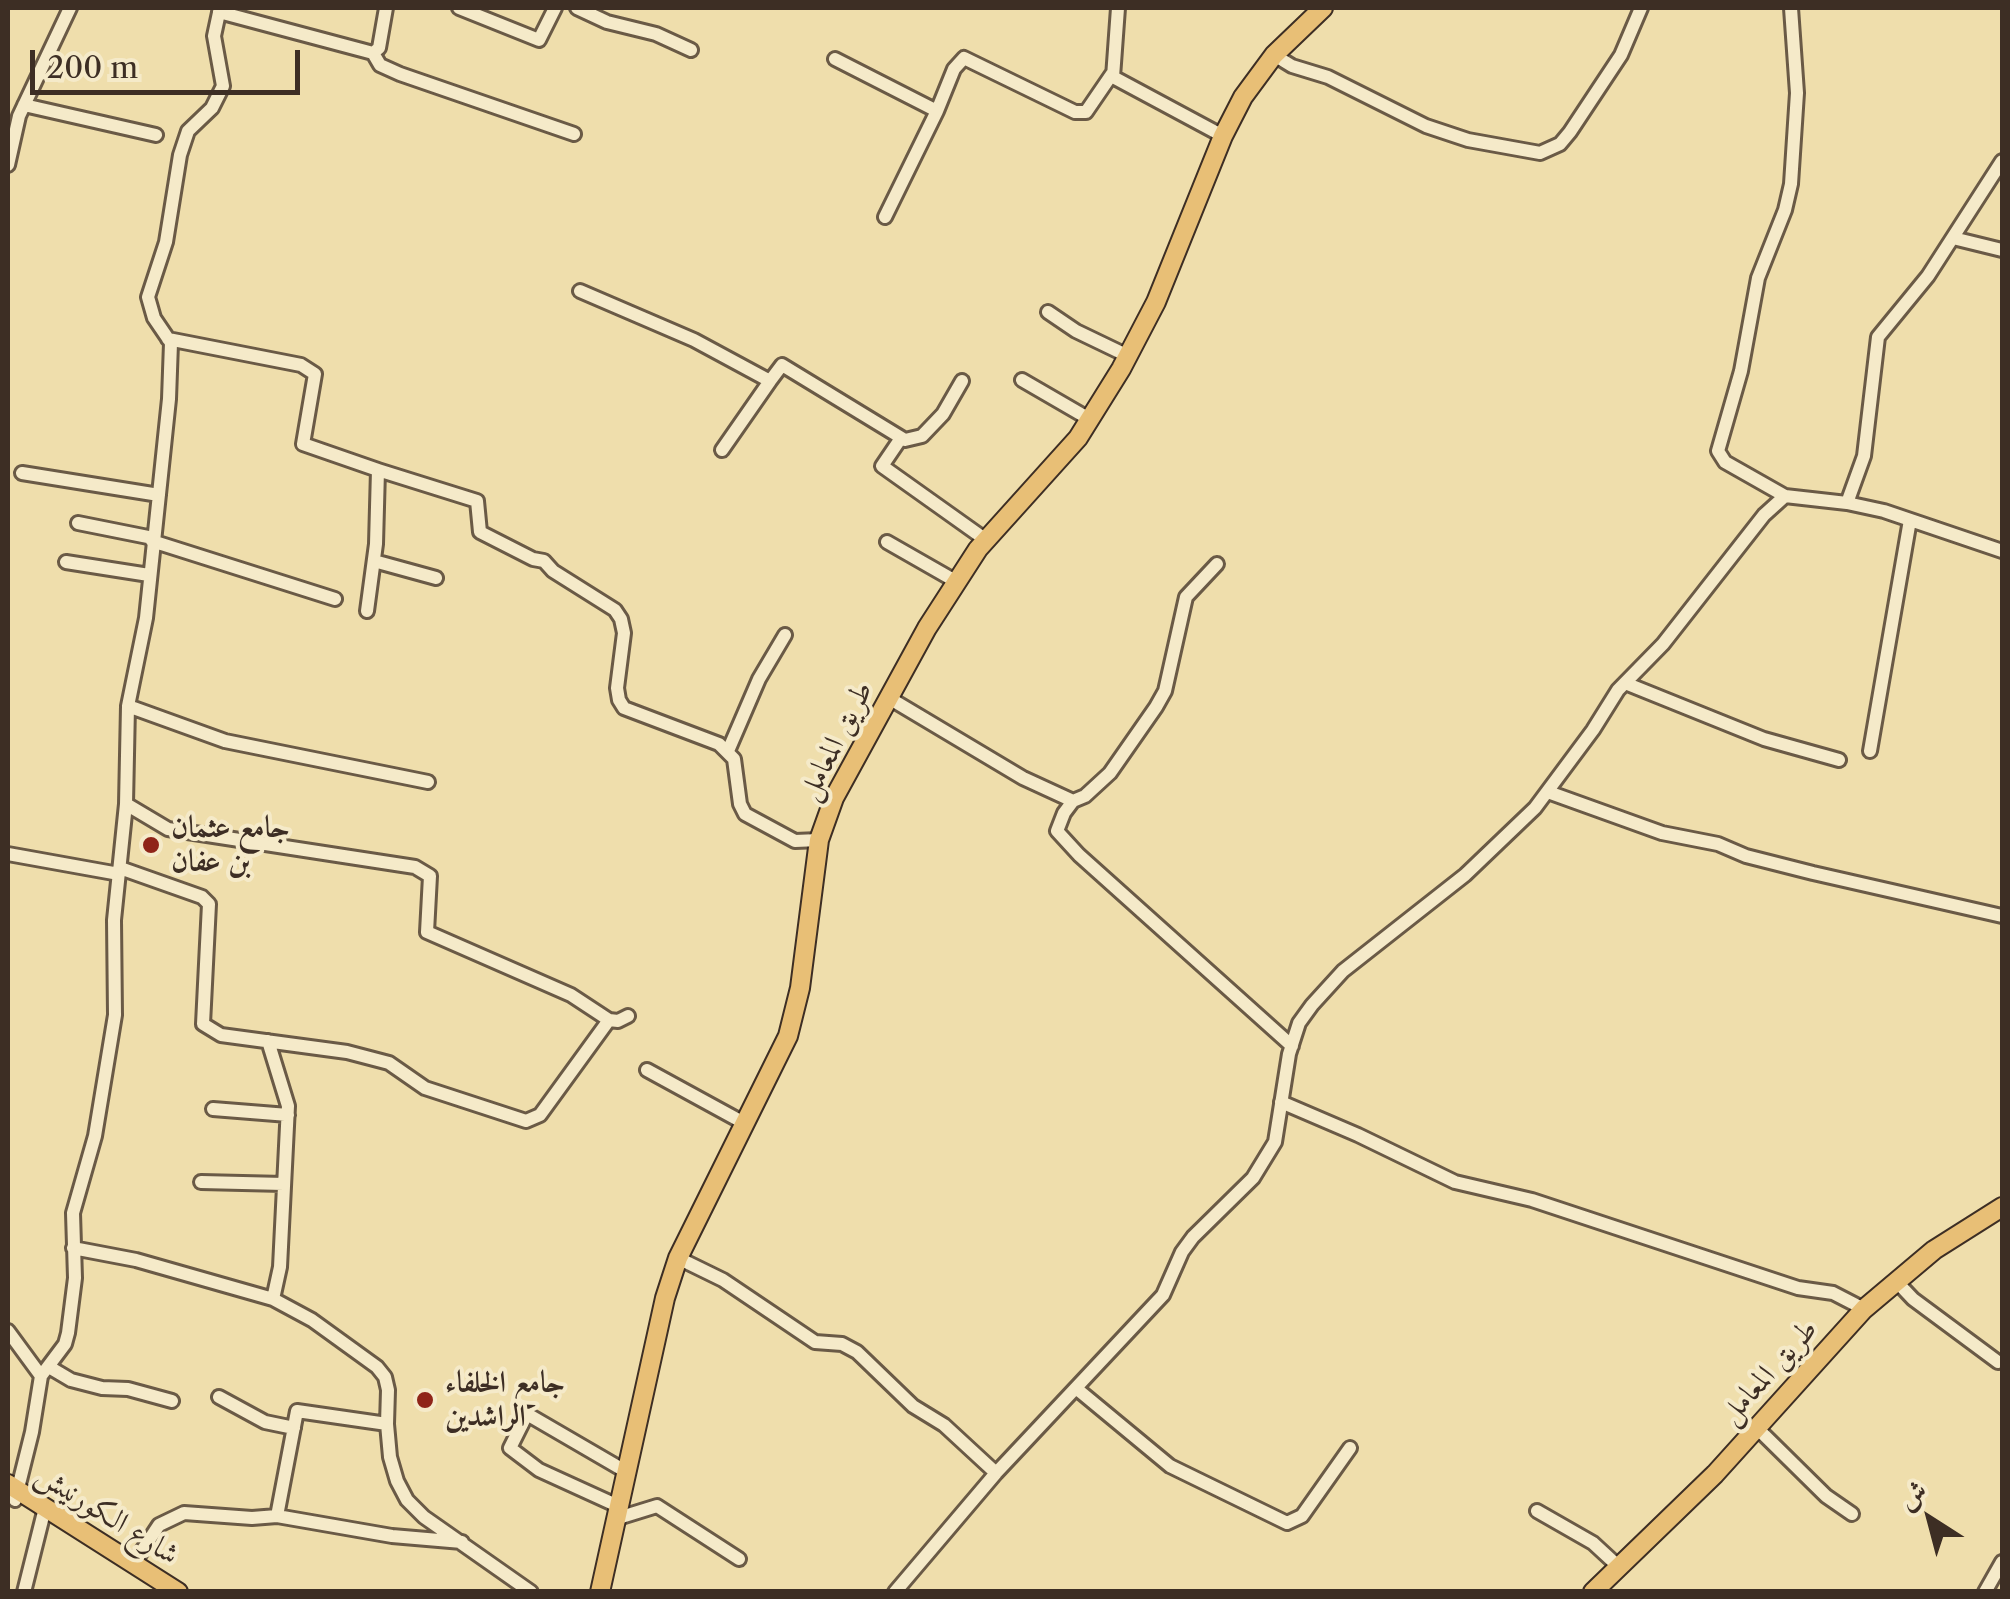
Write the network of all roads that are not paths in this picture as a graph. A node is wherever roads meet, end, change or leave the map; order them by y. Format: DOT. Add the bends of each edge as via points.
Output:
graph roads {
  1 [pos="70,8"];
  2 [pos="386,8"];
  3 [pos="459,8"];
  4 [pos="555,8"];
  5 [pos="577,8"];
  6 [pos="1118,8"];
  7 [pos="1323,8"];
  8 [pos="1642,8"];
  9 [pos="1791,8"];
  10 [pos="220,10"];
  11 [pos="691,50"];
  12 [pos="374,53"];
  13 [pos="1274,55"];
  14 [pos="834,59"];
  15 [pos="1112,74"];
  16 [pos="24,105"];
  17 [pos="937,111"];
  18 [pos="574,134"];
  19 [pos="156,135"];
  20 [pos="1224,136"];
  21 [pos="2002,161"];
  22 [pos="8,164"];
  23 [pos="885,217"];
  24 [pos="1953,238"];
  25 [pos="2002,250"];
  26 [pos="580,291"];
  27 [pos="1048,312"];
  28 [pos="168,339"];
  29 [pos="1128,356"];
  30 [pos="770,380"];
  31 [pos="1022,380"];
  32 [pos="962,381"];
  33 [pos="1090,420"];
  34 [pos="901,438"];
  35 [pos="722,450"];
  36 [pos="378,470"];
  37 [pos="22,473"];
  38 [pos="159,496"];
  39 [pos="1785,496"];
  40 [pos="1847,503"];
  41 [pos="1910,520"];
  42 [pos="78,522"];
  43 [pos="152,539"];
  44 [pos="986,540"];
  45 [pos="887,542"];
  46 [pos="2002,552"];
  47 [pos="374,560"];
  48 [pos="66,562"];
  49 [pos="1217,564"];
  50 [pos="149,575"];
  51 [pos="436,578"];
  52 [pos="957,582"];
  53 [pos="335,599"];
  54 [pos="366,611"];
  55 [pos="785,635"];
  56 [pos="1625,683"];
  57 [pos="889,698"];
  58 [pos="128,706"];
  59 [pos="728,751"];
  60 [pos="1870,751"];
  61 [pos="1840,760"];
  62 [pos="428,782"];
  63 [pos="1548,792"];
  64 [pos="1073,801"];
  65 [pos="126,804"];
  66 [pos="820,840"];
  67 [pos="8,854"];
  68 [pos="120,871"];
  69 [pos="2002,916"];
  70 [pos="628,1016"];
  71 [pos="608,1020"];
  72 [pos="268,1041"];
  73 [pos="1292,1046"];
  74 [pos="647,1070"];
  75 [pos="1282,1102"];
  76 [pos="213,1109"];
  77 [pos="288,1115"];
  78 [pos="744,1123"];
  79 [pos="202,1182"];
  80 [pos="284,1184"];
  81 [pos="2002,1208"];
  82 [pos="74,1248"];
  83 [pos="678,1258"];
  84 [pos="1896,1281"];
  85 [pos="273,1299"];
  86 [pos="1864,1308"];
  87 [pos="8,1331"];
  88 [pos="1998,1362"];
  89 [pos="45,1372"];
  90 [pos="1077,1389"];
  91 [pos="219,1396"];
  92 [pos="172,1401"];
  93 [pos="387,1424"];
  94 [pos="294,1428"];
  95 [pos="1756,1428"];
  96 [pos="1350,1448"];
  97 [pos="625,1470"];
  98 [pos="996,1473"];
  99 [pos="12,1492"];
  100 [pos="1536,1512"];
  101 [pos="44,1513"];
  102 [pos="616,1513"];
  103 [pos="1852,1514"];
  104 [pos="277,1516"];
  105 [pos="464,1542"];
  106 [pos="740,1558"];
  107 [pos="2002,1562"];
  108 [pos="134,1563"];
  109 [pos="1619,1567"];
  110 [pos="24,1592"];
  111 [pos="160,1592"];
  112 [pos="178,1592"];
  113 [pos="531,1592"];
  114 [pos="600,1592"];
  115 [pos="895,1592"];
  116 [pos="1593,1592"];
  117 [pos="1984,1592"];
  1 -- 16 [label="street"];
  2 -- 12 [label="street"];
  3 -- 4 [label="street" via="539,40"];
  5 -- 11 [label="street"];
  6 -- 15 [label="street"];
  7 -- 13 [label="main road, طريق المعامل"];
  8 -- 13 [label="street" via="1570,132 1540,153 1426,126"];
  9 -- 39 [label="street" via="1797,93 1792,184 1758,278 1718,451 1725,462"];
  10 -- 12 [label="street"];
  10 -- 28 [label="street" via="214,36 223,86 188,131 148,297"];
  12 -- 18 [label="street" via="380,65 400,74"];
  13 -- 20 [label="main road, طريق المعامل"];
  14 -- 17 [label="street"];
  15 -- 17 [label="street" via="1086,112 1076,112 964,58"];
  15 -- 20 [label="street"];
  16 -- 19 [label="street"];
  16 -- 22 [label="street"];
  17 -- 23 [label="street"];
  20 -- 29 [label="main road, طريق المعامل"];
  21 -- 24 [label="street"];
  24 -- 25 [label="street"];
  24 -- 40 [label="street" via="1878,337 1864,456"];
  26 -- 30 [label="street"];
  27 -- 29 [label="street"];
  28 -- 36 [label="street" via="301,365 315,374 304,444"];
  28 -- 38 [label="street" via="170,399"];
  29 -- 33 [label="main road, طريق المعامل"];
  30 -- 34 [label="street" via="782,365"];
  30 -- 35 [label="street"];
  31 -- 33 [label="street"];
  32 -- 34 [label="street" via="922,436"];
  33 -- 44 [label="main road, طريق المعامل"];
  34 -- 44 [label="street" via="882,466"];
  36 -- 47 [label="street"];
  36 -- 59 [label="street" via="477,501 480,532 544,561 606,603 622,619 618,688 624,708"];
  37 -- 38 [label="street"];
  38 -- 43 [label="street"];
  39 -- 40 [label="street"];
  39 -- 56 [label="street"];
  40 -- 41 [label="street"];
  41 -- 46 [label="street"];
  41 -- 60 [label="street"];
  42 -- 43 [label="street"];
  43 -- 50 [label="street"];
  43 -- 53 [label="street"];
  44 -- 52 [label="main road, طريق المعامل"];
  45 -- 52 [label="street"];
  47 -- 51 [label="street"];
  47 -- 54 [label="street"];
  48 -- 50 [label="street"];
  49 -- 64 [label="street" via="1186,597 1156,706 1110,773"];
  50 -- 58 [label="street"];
  52 -- 57 [label="main road, طريق المعامل"];
  55 -- 59 [label="street"];
  56 -- 61 [label="street" via="1764,739"];
  56 -- 63 [label="street"];
  57 -- 64 [label="street"];
  57 -- 66 [label="main road, طريق المعامل" via="834,798"];
  58 -- 62 [label="street" via="226,740"];
  58 -- 65 [label="street"];
  59 -- 66 [label="street" via="745,814 795,840"];
  63 -- 69 [label="street" via="1746,856"];
  63 -- 73 [label="street" via="1465,875 1343,971 1299,1023"];
  64 -- 73 [label="street" via="1058,832"];
  65 -- 68 [label="street"];
  65 -- 71 [label="street" via="168,829 415,866 430,876 427,932 571,995"];
  66 -- 78 [label="main road, طريق المعامل" via="788,1036"];
  67 -- 68 [label="street"];
  68 -- 72 [label="street" via="208,904 203,1024 220,1034"];
  68 -- 82 [label="street" via="115,1015 73,1213"];
  70 -- 71 [label="street"];
  71 -- 72 [label="street" via="540,1115 526,1121 425,1088 388,1063"];
  72 -- 77 [label="street"];
  73 -- 75 [label="street"];
  74 -- 78 [label="street"];
  75 -- 86 [label="street" via="1466,1186 1532,1200"];
  75 -- 90 [label="street" via="1275,1142 1253,1178 1194,1237 1162,1295"];
  76 -- 77 [label="street"];
  77 -- 80 [label="street"];
  78 -- 83 [label="main road, طريق المعامل"];
  79 -- 80 [label="street"];
  80 -- 85 [label="street"];
  81 -- 84 [label="main road, طريق المعامل"];
  82 -- 85 [label="street"];
  82 -- 89 [label="street" via="68,1333"];
  83 -- 97 [label="main road, طريق المعامل"];
  83 -- 98 [label="street" via="815,1342 857,1352"];
  84 -- 86 [label="main road, طريق المعامل"];
  84 -- 88 [label="street"];
  85 -- 93 [label="street" via="378,1367 388,1390"];
  86 -- 95 [label="main road, طريق المعامل"];
  87 -- 89 [label="street"];
  89 -- 92 [label="street"];
  89 -- 99 [label="street"];
  90 -- 96 [label="street" via="1170,1466 1287,1523 1302,1516"];
  90 -- 98 [label="street"];
  91 -- 94 [label="street" via="265,1422"];
  93 -- 94 [label="street" via="297,1410"];
  93 -- 105 [label="street" via="407,1500"];
  94 -- 104 [label="street"];
  95 -- 103 [label="street"];
  95 -- 109 [label="main road, طريق المعامل"];
  97 -- 102 [label="main road, طريق المعامل"];
  97 -- 102 [label="street" via="527,1414 510,1448"];
  98 -- 115 [label="street"];
  99 -- 101 [label="main road, شارع الكورنيش"];
  100 -- 109 [label="street" via="1592,1543"];
  101 -- 108 [label="main road, شارع الكورنيش"];
  101 -- 110 [label="street"];
  101 -- 111 [label="main road, شارع الكورنيش"];
  102 -- 106 [label="street" via="656,1506"];
  102 -- 114 [label="main road, طريق المعامل"];
  104 -- 105 [label="street"];
  104 -- 108 [label="street" via="171,1517 150,1535"];
  105 -- 113 [label="street"];
  107 -- 117 [label="street"];
  108 -- 112 [label="main road, شارع الكورنيش"];
  109 -- 116 [label="main road, طريق المعامل"];
}
